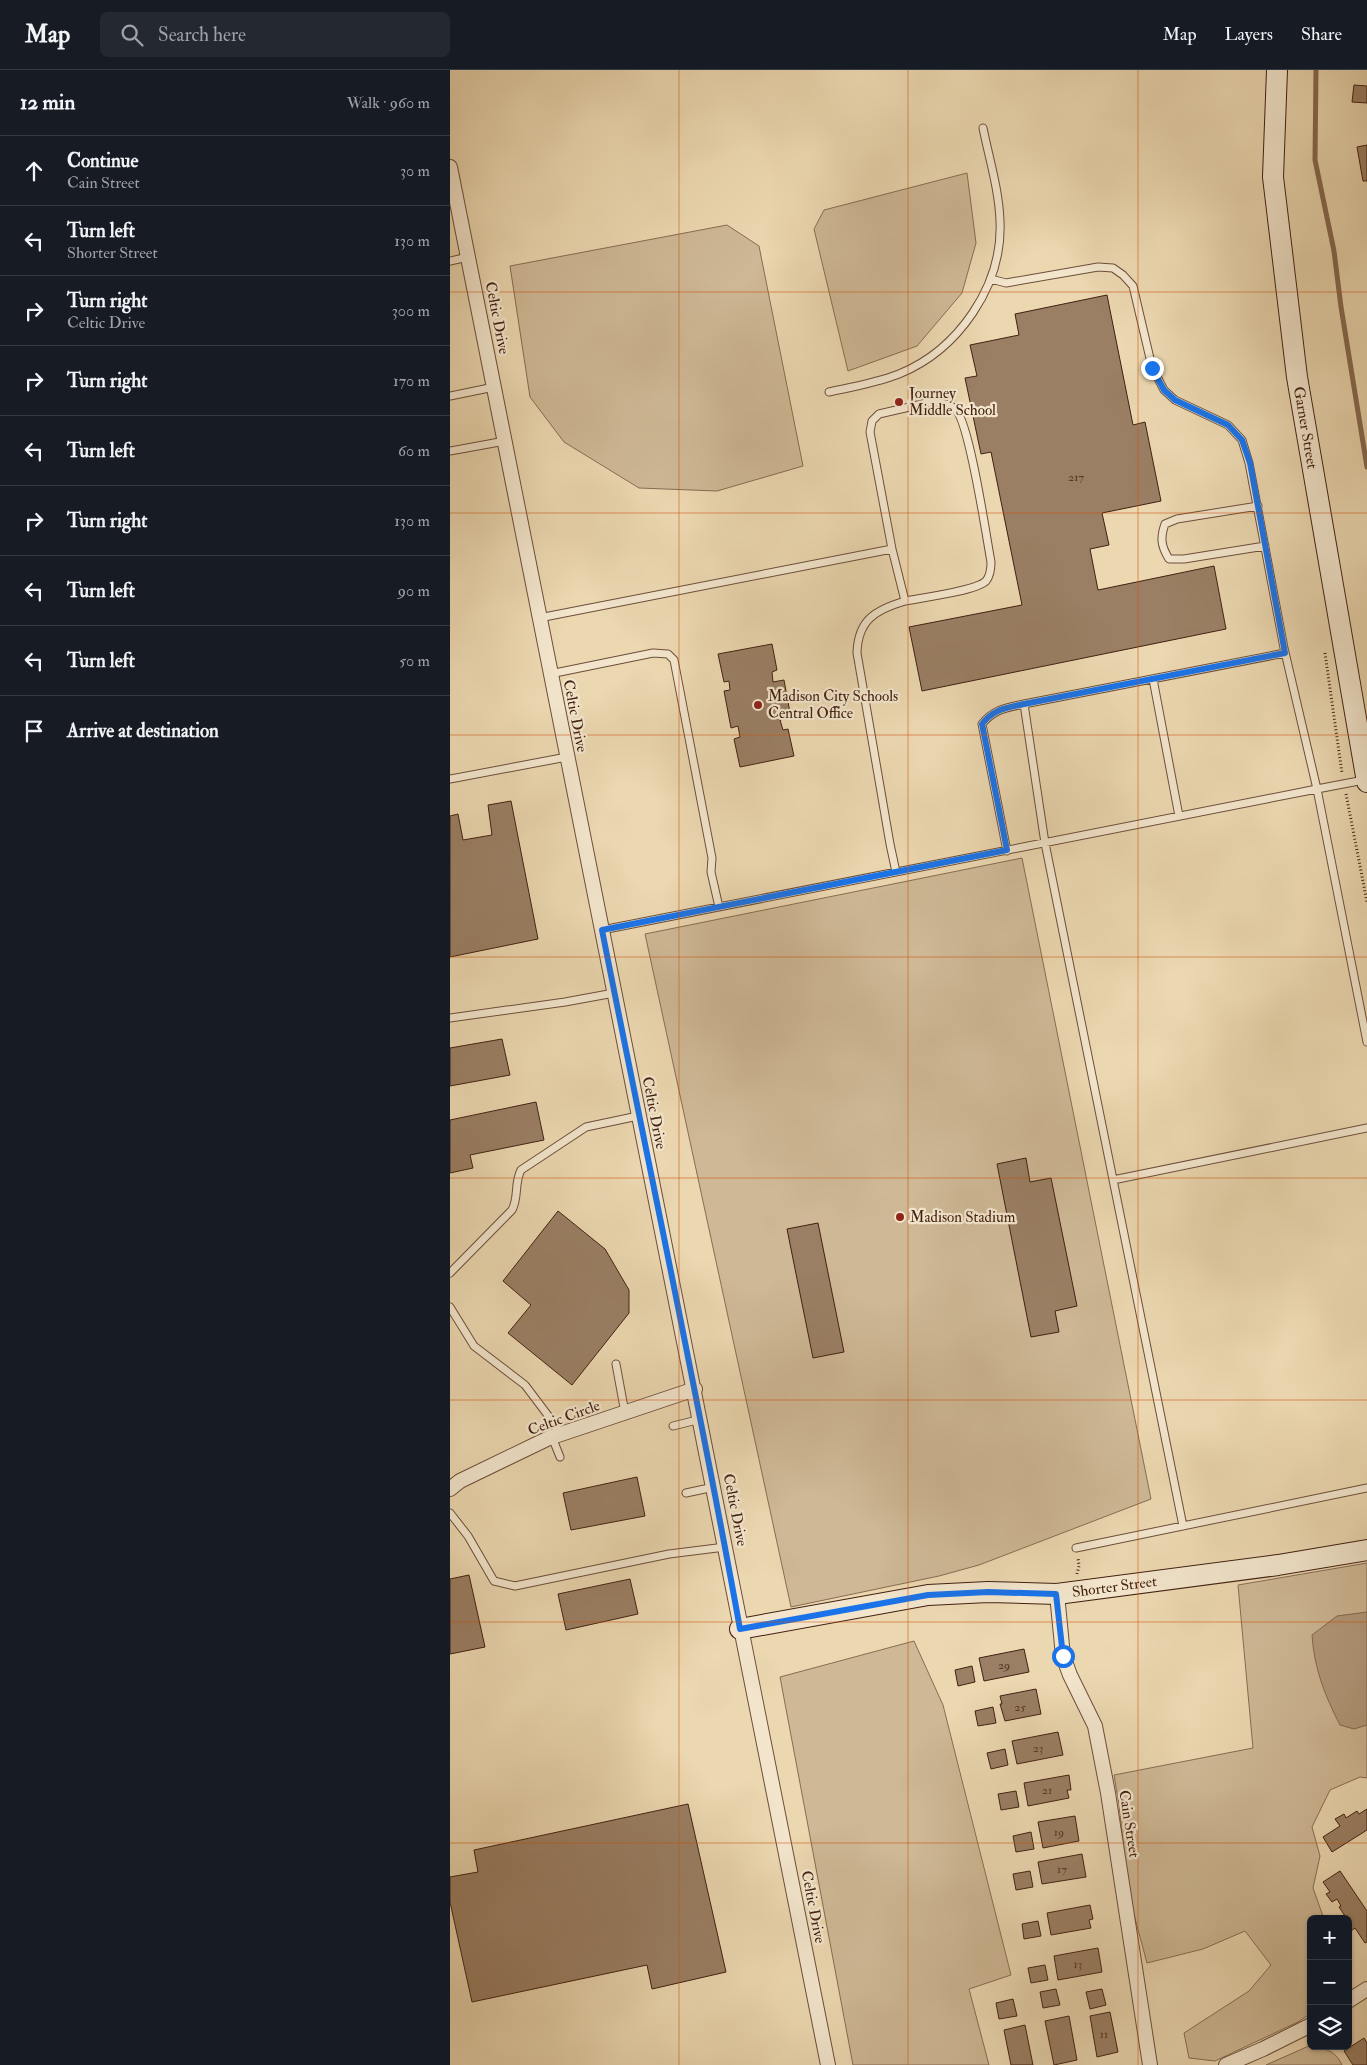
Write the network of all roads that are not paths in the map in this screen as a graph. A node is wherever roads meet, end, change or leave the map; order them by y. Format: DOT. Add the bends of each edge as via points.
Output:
graph roads {
  1 [pos="1277,70"];
  2 [pos="983,128"];
  3 [pos="450,167"];
  4 [pos="468,257"];
  5 [pos="450,261"];
  6 [pos="991,279"];
  7 [pos="494,387"];
  8 [pos="829,392"];
  9 [pos="450,396"];
  10 [pos="504,441"];
  11 [pos="450,451"];
  12 [pos="1258,506"];
  13 [pos="1265,546"];
  14 [pos="892,548"];
  15 [pos="905,601"];
  16 [pos="539,618"];
  17 [pos="1285,653"];
  18 [pos="550,674"];
  19 [pos="1153,679"];
  20 [pos="1024,704"];
  21 [pos="567,757"];
  22 [pos="450,780"];
  23 [pos="1367,780"];
  24 [pos="1317,789"];
  25 [pos="1180,816"];
  26 [pos="1045,843"];
  27 [pos="1007,850"];
  28 [pos="896,872"];
  29 [pos="719,907"];
  30 [pos="602,930"];
  31 [pos="614,993"];
  32 [pos="450,1018"];
  33 [pos="1367,1042"];
  34 [pos="638,1116"];
  35 [pos="1367,1128"];
  36 [pos="1113,1180"];
  37 [pos="450,1273"];
  38 [pos="450,1307"];
  39 [pos="616,1364"];
  40 [pos="695,1389"];
  41 [pos="625,1413"];
  42 [pos="701,1419"];
  43 [pos="673,1426"];
  44 [pos="557,1436"];
  45 [pos="560,1457"];
  46 [pos="714,1487"];
  47 [pos="1367,1488"];
  48 [pos="450,1489"];
  49 [pos="686,1493"];
  50 [pos="450,1513"];
  51 [pos="1183,1526"];
  52 [pos="725,1547"];
  53 [pos="1076,1548"];
  54 [pos="1367,1550"];
  55 [pos="1056,1594"];
  56 [pos="740,1629"];
  57 [pos="1367,1989"];
  58 [pos="1352,1998"];
  59 [pos="1307,2027"];
  60 [pos="828,2065"];
  61 [pos="1150,2065"];
  62 [pos="1226,2065"];
  1 -- 23 [label="street, Garner Street" via="1273,177 1296,367"];
  2 -- 6 [label="lane" via="1000,222 998,254"];
  3 -- 4 [label="street, Celtic Drive"];
  4 -- 5 [label="lane"];
  4 -- 7 [label="street, Celtic Drive"];
  6 -- 8 [label="lane" via="975,311 930,356 900,373"];
  6 -- 12 [label="lane" via="1006,283 1098,267 1113,268 1124,275 1133,286 1152,368 1164,390 1175,400 1228,425 1242,440"];
  7 -- 9 [label="lane"];
  7 -- 10 [label="street, Celtic Drive"];
  10 -- 11 [label="lane"];
  10 -- 16 [label="street, Celtic Drive"];
  12 -- 13 [label="lane"];
  12 -- 13 [label="lane" via="1177,519 1165,524 1162,548 1169,559 1184,559"];
  13 -- 17 [label="lane"];
  14 -- 15 [label="lane"];
  14 -- 15 [label="lane" via="870,432 872,421 879,414 894,409 944,402 955,409 966,432 992,562 986,581 974,588"];
  14 -- 16 [label="lane"];
  15 -- 28 [label="lane" via="884,607 864,624 858,637 857,653"];
  16 -- 18 [label="street, Celtic Drive"];
  17 -- 19 [label="lane"];
  17 -- 24 [label="lane"];
  18 -- 21 [label="street, Celtic Drive"];
  18 -- 29 [label="lane" via="653,653 668,654 674,660 712,858 710,872"];
  19 -- 20 [label="lane"];
  19 -- 25 [label="lane"];
  20 -- 26 [label="lane"];
  20 -- 27 [label="lane" via="1001,709 989,715 982,724"];
  21 -- 22 [label="lane"];
  21 -- 30 [label="street, Celtic Drive"];
  23 -- 24 [label="lane"];
  24 -- 25 [label="lane"];
  24 -- 33 [label="lane"];
  25 -- 26 [label="lane"];
  26 -- 27 [label="lane"];
  26 -- 36 [label="lane"];
  27 -- 28 [label="lane"];
  28 -- 29 [label="lane"];
  29 -- 30 [label="lane"];
  30 -- 31 [label="street, Celtic Drive"];
  31 -- 32 [label="lane"];
  31 -- 34 [label="street, Celtic Drive"];
  34 -- 37 [label="lane" via="586,1128 521,1170 512,1210"];
  34 -- 40 [label="street, Celtic Drive"];
  35 -- 36 [label="lane"];
  36 -- 51 [label="lane"];
  38 -- 44 [label="lane" via="474,1346 525,1385"];
  39 -- 41 [label="lane"];
  40 -- 41 [label="street, Celtic Circle"];
  40 -- 42 [label="street, Celtic Drive"];
  41 -- 44 [label="street, Celtic Circle"];
  42 -- 43 [label="lane"];
  42 -- 46 [label="street, Celtic Drive"];
  44 -- 45 [label="lane"];
  44 -- 48 [label="street, Celtic Circle" via="460,1481"];
  46 -- 49 [label="lane"];
  46 -- 52 [label="street, Celtic Drive"];
  47 -- 51 [label="lane"];
  50 -- 52 [label="lane" via="468,1536 494,1581 515,1586 669,1554"];
  51 -- 53 [label="lane"];
  52 -- 56 [label="street, Celtic Drive"];
  54 -- 55 [label="street, Shorter Street"];
  55 -- 56 [label="street, Shorter Street" via="988,1592 928,1595"];
  55 -- 61 [label="street, Cain Street" via="1063,1656 1094,1726 1108,1793"];
  56 -- 60 [label="street, Celtic Drive"];
  57 -- 58 [label="street"];
  59 -- 62 [label="street"];
}
